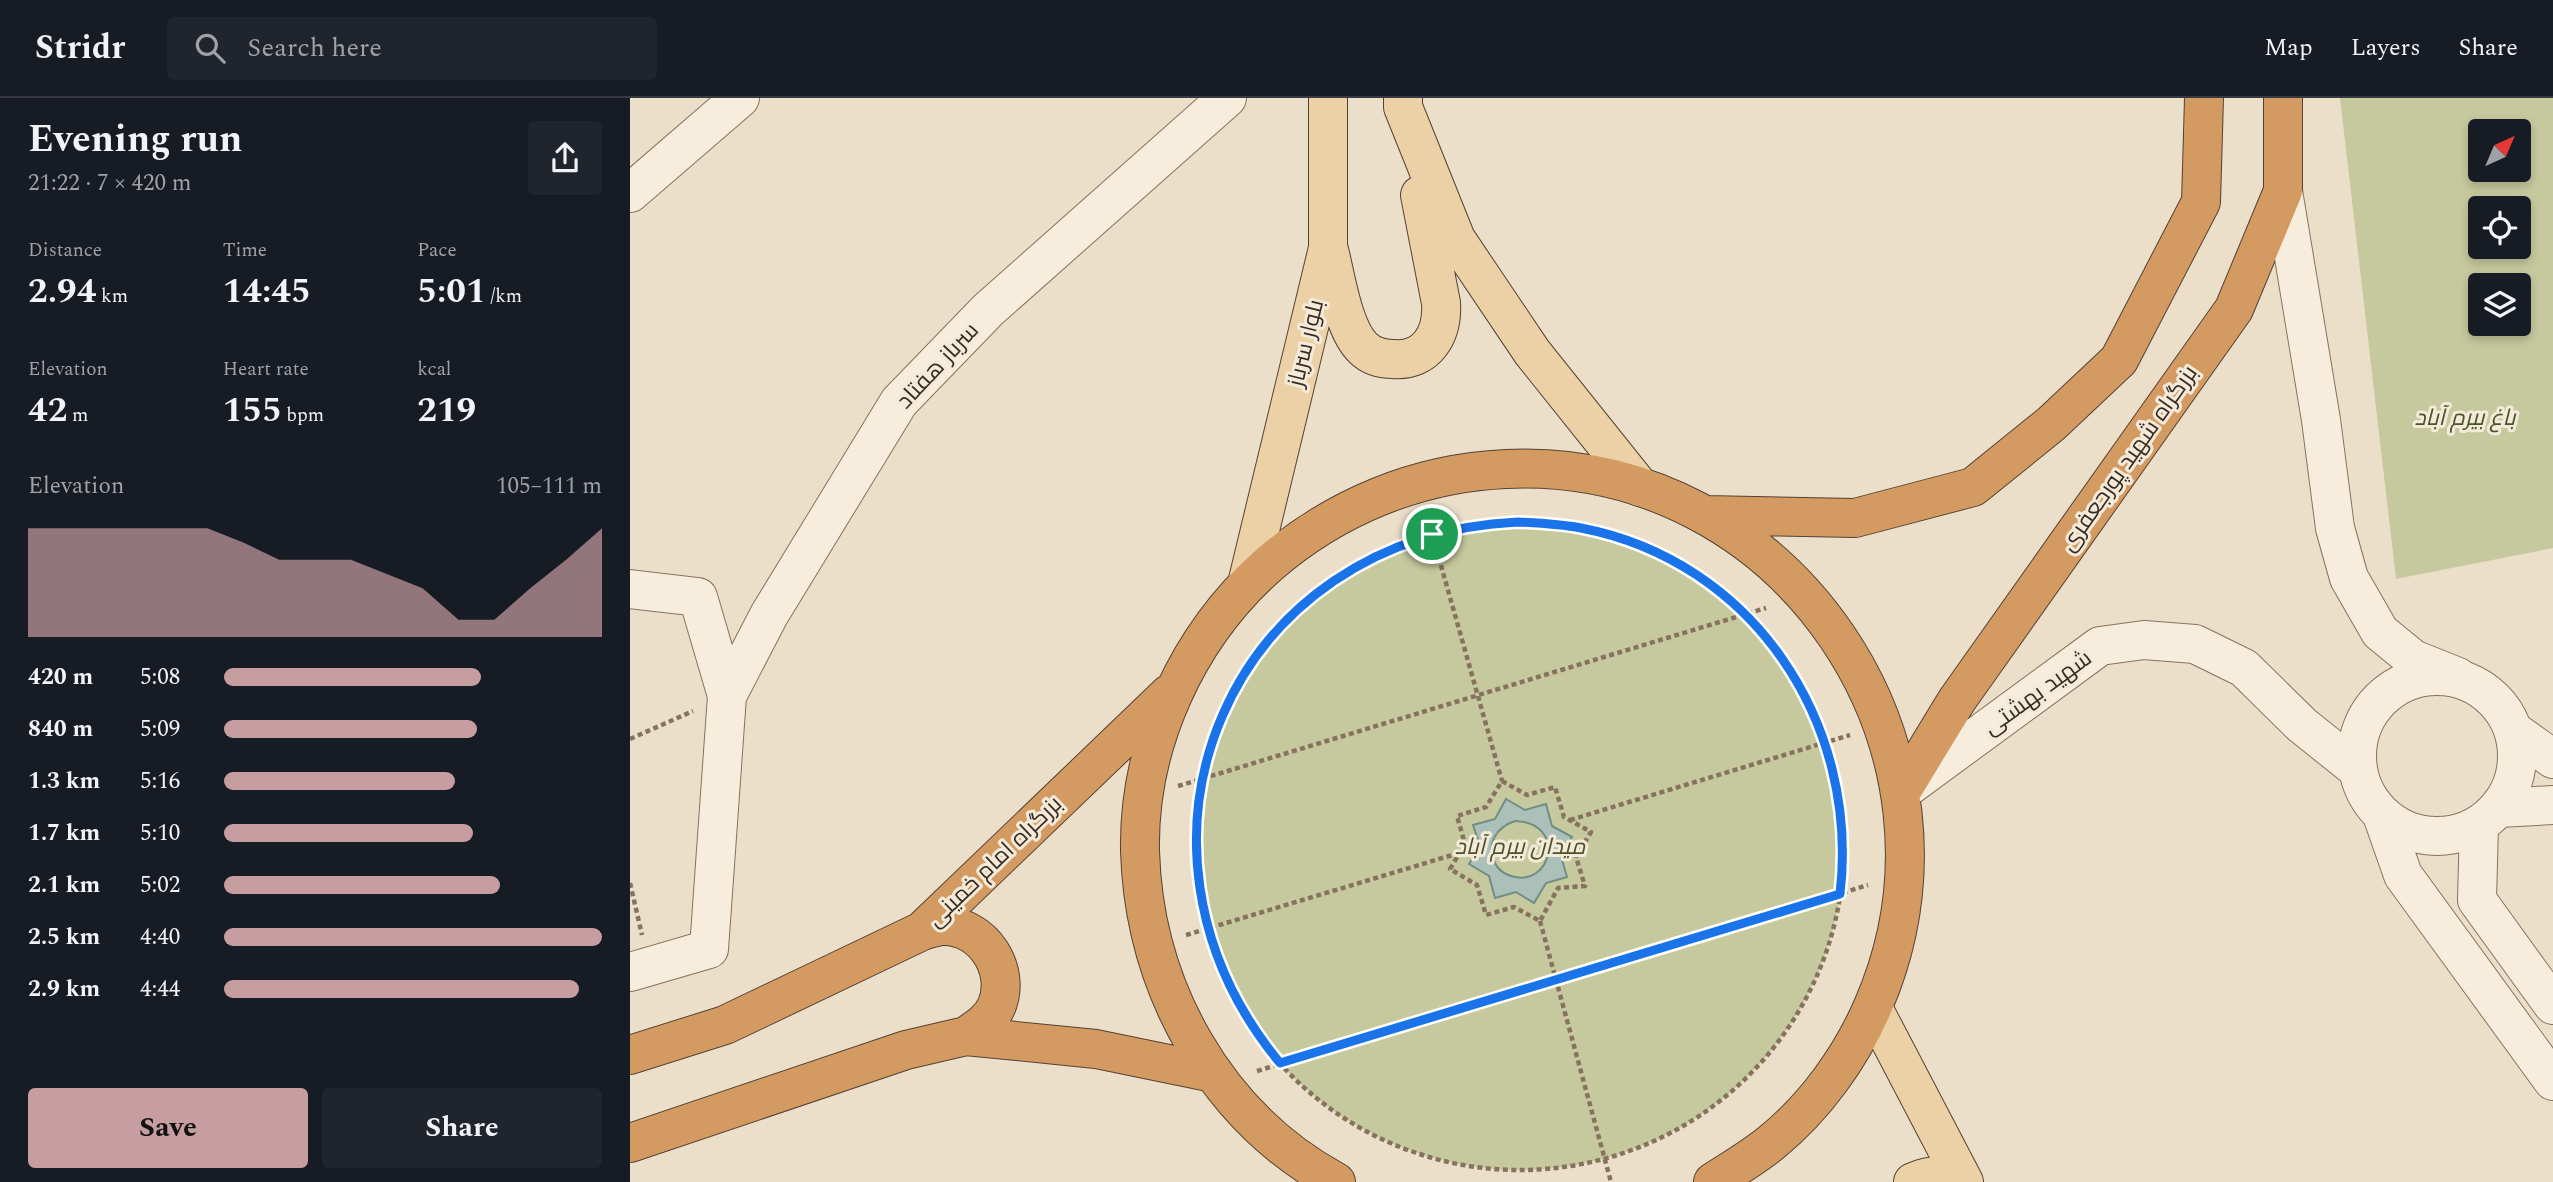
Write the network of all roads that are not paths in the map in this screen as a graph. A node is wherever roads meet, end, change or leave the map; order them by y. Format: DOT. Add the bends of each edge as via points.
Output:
graph roads {
  1 [pos="740,98"];
  2 [pos="1227,98"];
  3 [pos="1328,98"];
  4 [pos="2204,98"];
  5 [pos="2283,98"];
  6 [pos="1403,102"];
  7 [pos="2283,191"];
  8 [pos="630,193"];
  9 [pos="1328,248"];
  10 [pos="1640,487"];
  11 [pos="1706,515"];
  12 [pos="1247,584"];
  13 [pos="630,589"];
  14 [pos="2458,677"];
  15 [pos="1175,688"];
  16 [pos="726,696"];
  17 [pos="2514,731"];
  18 [pos="2553,759"];
  19 [pos="2357,769"];
  20 [pos="1901,792"];
  21 [pos="2553,805"];
  22 [pos="2382,815"];
  23 [pos="2489,816"];
  24 [pos="922,930"];
  25 [pos="637,957"];
  26 [pos="2553,1005"];
  27 [pos="1873,1008"];
  28 [pos="966,1036"];
  29 [pos="630,1055"];
  30 [pos="1217,1078"];
  31 [pos="2553,1081"];
  32 [pos="630,1143"];
  33 [pos="1324,1178"];
  34 [pos="1713,1182"];
  35 [pos="1913,1182"];
  36 [pos="1963,1182"];
  1 -- 8 [label="street"];
  2 -- 16 [label="street, سرباز هفتاد" via="988,310 899,402 768,615"];
  3 -- 9 [label="main road, بلوار سرباز"];
  4 -- 11 [label="highway" via="2202,202 2119,360 2051,424 1973,487 1960,491 1855,517"];
  5 -- 7 [label="highway, بزرگراه شهید پورجعفری"];
  6 -- 9 [label="main road" via="1441,303 1442,320 1435,340 1405,360 1379,358 1363,349 1351,332"];
  6 -- 10 [label="main road" via="1456,239 1532,352"];
  7 -- 14 [label="street" via="2335,528 2349,578 2379,632 2413,659"];
  7 -- 20 [label="highway, بزرگراه شهید پورجعفری" via="2234,309 1957,699"];
  9 -- 12 [label="main road, بلوار سرباز"];
  10 -- 11 [label="highway"];
  10 -- 12 [label="highway" via="1585,473 1529,468 1473,470 1418,482 1354,506 1295,542"];
  11 -- 20 [label="highway" via="1760,552 1807,596 1838,635 1884,724"];
  12 -- 15 [label="highway" via="1207,633"];
  13 -- 16 [label="street" via="698,597"];
  14 -- 17 [label="street" via="2482,689 2502,707"];
  14 -- 19 [label="street" via="2431,674 2404,681 2382,695 2365,716 2357,742"];
  15 -- 24 [label="highway, بزرگراه امام خمینی"];
  15 -- 30 [label="highway" via="1161,723 1144,796 1143,895 1152,945 1167,990"];
  16 -- 25 [label="street" via="709,949"];
  17 -- 18 [label="street"];
  17 -- 23 [label="street" via="2518,758 2513,785"];
  19 -- 20 [label="street, شهید بهشتی" via="2302,725 2244,668 2195,644 2144,640 2101,646"];
  19 -- 22 [label="street" via="2365,794"];
  20 -- 27 [label="highway" via="1905,873 1900,919"];
  21 -- 23 [label="street"];
  22 -- 23 [label="street" via="2403,829 2429,836 2455,835"];
  22 -- 31 [label="street" via="2403,875"];
  23 -- 26 [label="street" via="2477,900"];
  24 -- 28 [label="highway" via="944,926 966,931 984,943 997,962 1001,984 997,1005 984,1024"];
  24 -- 29 [label="highway, بزرگراه امام خمینی" via="725,1025"];
  27 -- 34 [label="highway" via="1846,1058 1812,1103 1771,1143"];
  27 -- 36 [label="main road"];
  28 -- 30 [label="highway" via="1096,1049"];
  28 -- 32 [label="highway" via="906,1050"];
  30 -- 33 [label="highway" via="1264,1130"];
  35 -- 36 [label="main road" via="1929,1175 1948,1175"];
}
